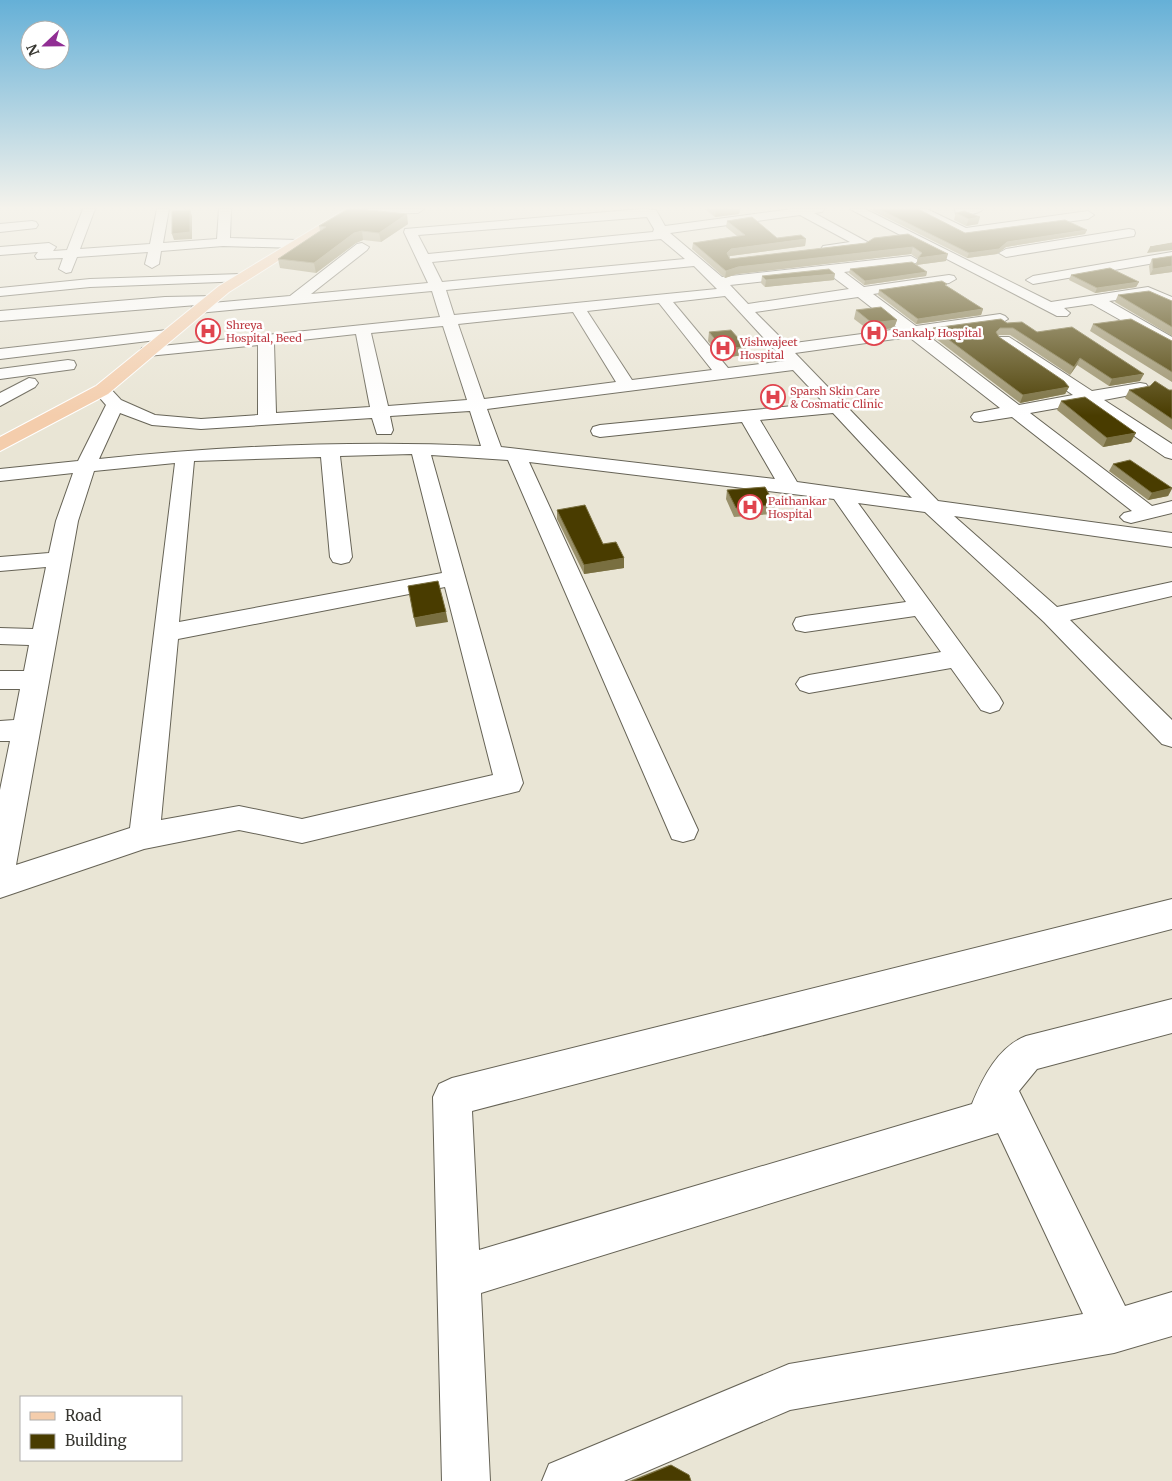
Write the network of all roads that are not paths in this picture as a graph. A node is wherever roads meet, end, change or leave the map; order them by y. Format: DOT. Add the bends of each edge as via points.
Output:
graph roads {
  1 [pos="63,278"];
  2 [pos="233,278"];
  3 [pos="241,278"];
  4 [pos="322,278"];
  5 [pos="433,278"];
  6 [pos="523,278"];
  7 [pos="713,278"];
  8 [pos="773,278"];
  9 [pos="843,278"];
  10 [pos="987,278"];
  11 [pos="1041,278"];
  12 [pos="949,279"];
  13 [pos="1033,280"];
  14 [pos="61,285"];
  15 [pos="437,286"];
  16 [pos="722,287"];
  17 [pos="224,289"];
  18 [pos="0,292"];
  19 [pos="862,292"];
  20 [pos="211,299"];
  21 [pos="663,299"];
  22 [pos="1094,299"];
  23 [pos="294,300"];
  24 [pos="1172,303"];
  25 [pos="0,304"];
  26 [pos="578,308"];
  27 [pos="743,310"];
  28 [pos="193,313"];
  29 [pos="0,316"];
  30 [pos="1000,318"];
  31 [pos="160,319"];
  32 [pos="449,322"];
  33 [pos="363,330"];
  34 [pos="913,331"];
  35 [pos="167,335"];
  36 [pos="266,340"];
  37 [pos="1003,340"];
  38 [pos="1172,344"];
  39 [pos="782,350"];
  40 [pos="0,354"];
  41 [pos="145,354"];
  42 [pos="112,360"];
  43 [pos="796,365"];
  44 [pos="0,374"];
  45 [pos="82,374"];
  46 [pos="724,374"];
  47 [pos="1145,380"];
  48 [pos="29,383"];
  49 [pos="0,386"];
  50 [pos="627,386"];
  51 [pos="109,392"];
  52 [pos="1088,397"];
  53 [pos="0,401"];
  54 [pos="478,405"];
  55 [pos="836,407"];
  56 [pos="1016,410"];
  57 [pos="380,412"];
  58 [pos="748,416"];
  59 [pos="980,417"];
  60 [pos="267,420"];
  61 [pos="600,430"];
  62 [pos="0,445"];
  63 [pos="388,449"];
  64 [pos="420,449"];
  65 [pos="330,451"];
  66 [pos="1172,453"];
  67 [pos="504,454"];
  68 [pos="185,456"];
  69 [pos="86,465"];
  70 [pos="0,475"];
  71 [pos="790,487"];
  72 [pos="841,494"];
  73 [pos="932,507"];
  74 [pos="1172,507"];
  75 [pos="1148,513"];
  76 [pos="1083,528"];
  77 [pos="1172,540"];
  78 [pos="341,557"];
  79 [pos="59,559"];
  80 [pos="0,564"];
  81 [pos="454,578"];
  82 [pos="1172,589"];
  83 [pos="921,607"];
  84 [pos="1052,616"];
  85 [pos="805,624"];
  86 [pos="166,633"];
  87 [pos="0,636"];
  88 [pos="43,636"];
  89 [pos="957,658"];
  90 [pos="0,680"];
  91 [pos="35,680"];
  92 [pos="809,684"];
  93 [pos="990,704"];
  94 [pos="13,730"];
  95 [pos="1172,737"];
  96 [pos="6,804"];
  97 [pos="683,830"];
  98 [pos="144,836"];
  99 [pos="0,868"];
  100 [pos="0,884"];
  101 [pos="1172,914"];
  102 [pos="1172,1016"];
  103 [pos="997,1088"];
  104 [pos="458,1278"];
  105 [pos="1172,1314"];
  106 [pos="1114,1331"];
  107 [pos="466,1481"];
  108 [pos="566,1481"];
  1 -- 14 [label="street"];
  2 -- 14 [label="street"];
  3 -- 17 [label="main road"];
  4 -- 23 [label="street"];
  5 -- 15 [label="street"];
  6 -- 15 [label="street"];
  7 -- 16 [label="street"];
  8 -- 16 [label="street"];
  9 -- 19 [label="street"];
  10 -- 22 [label="street" via="1063,318"];
  11 -- 13 [label="street"];
  12 -- 19 [label="street"];
  14 -- 18 [label="street"];
  15 -- 23 [label="street"];
  15 -- 32 [label="street"];
  16 -- 21 [label="street"];
  16 -- 27 [label="street"];
  17 -- 20 [label="main road"];
  17 -- 25 [label="street"];
  19 -- 27 [label="street"];
  19 -- 34 [label="street"];
  20 -- 28 [label="main road"];
  20 -- 29 [label="street"];
  21 -- 26 [label="street"];
  21 -- 46 [label="street"];
  22 -- 24 [label="street" via="1148,291"];
  22 -- 38 [label="street"];
  23 -- 28 [label="street"];
  26 -- 32 [label="street"];
  26 -- 50 [label="street"];
  27 -- 39 [label="street"];
  28 -- 31 [label="street"];
  28 -- 35 [label="main road"];
  30 -- 34 [label="street"];
  32 -- 33 [label="street"];
  32 -- 54 [label="street"];
  33 -- 36 [label="street"];
  33 -- 57 [label="street"];
  34 -- 39 [label="street"];
  34 -- 56 [label="street"];
  35 -- 40 [label="street"];
  35 -- 41 [label="main road"];
  36 -- 41 [label="street"];
  36 -- 60 [label="street"];
  37 -- 52 [label="street"];
  39 -- 43 [label="street"];
  41 -- 42 [label="street"];
  41 -- 51 [label="main road"];
  43 -- 46 [label="street"];
  43 -- 55 [label="street"];
  44 -- 45 [label="street"];
  45 -- 48 [label="street"];
  45 -- 51 [label="street"];
  46 -- 50 [label="street"];
  47 -- 52 [label="street"];
  48 -- 49 [label="street"];
  48 -- 53 [label="street"];
  50 -- 54 [label="street"];
  51 -- 60 [label="street" via="152,420 201,424"];
  51 -- 62 [label="main road"];
  51 -- 69 [label="street"];
  52 -- 56 [label="street"];
  52 -- 66 [label="street"];
  54 -- 57 [label="street"];
  54 -- 67 [label="street"];
  55 -- 58 [label="street"];
  55 -- 73 [label="street"];
  56 -- 59 [label="street"];
  56 -- 75 [label="street"];
  57 -- 60 [label="street"];
  57 -- 63 [label="street"];
  58 -- 61 [label="street"];
  58 -- 71 [label="street"];
  63 -- 64 [label="street"];
  63 -- 65 [label="street"];
  64 -- 67 [label="street"];
  64 -- 81 [label="street"];
  65 -- 68 [label="street"];
  65 -- 78 [label="street"];
  67 -- 71 [label="street"];
  67 -- 97 [label="street"];
  68 -- 69 [label="street"];
  68 -- 86 [label="street"];
  69 -- 70 [label="street"];
  69 -- 79 [label="street"];
  71 -- 72 [label="street"];
  72 -- 73 [label="street"];
  72 -- 83 [label="street"];
  73 -- 76 [label="street"];
  73 -- 84 [label="street"];
  74 -- 75 [label="street"];
  75 -- 76 [label="street"];
  76 -- 77 [label="street"];
  79 -- 80 [label="street"];
  79 -- 88 [label="street"];
  81 -- 86 [label="street"];
  81 -- 98 [label="street" via="509,783 302,832 239,818"];
  82 -- 84 [label="street"];
  83 -- 85 [label="street"];
  83 -- 89 [label="street"];
  84 -- 95 [label="street"];
  86 -- 98 [label="street"];
  87 -- 88 [label="street"];
  88 -- 91 [label="street"];
  89 -- 92 [label="street"];
  89 -- 93 [label="street"];
  90 -- 91 [label="street"];
  91 -- 94 [label="street"];
  94 -- 96 [label="street"];
  96 -- 99 [label="street"];
  98 -- 100 [label="street"];
  101 -- 104 [label="street" via="452,1097"];
  102 -- 103 [label="street" via="1026,1054"];
  103 -- 104 [label="street" via="985,1119"];
  103 -- 106 [label="street"];
  104 -- 107 [label="street"];
  105 -- 106 [label="street"];
  106 -- 108 [label="street" via="789,1387"];
}
